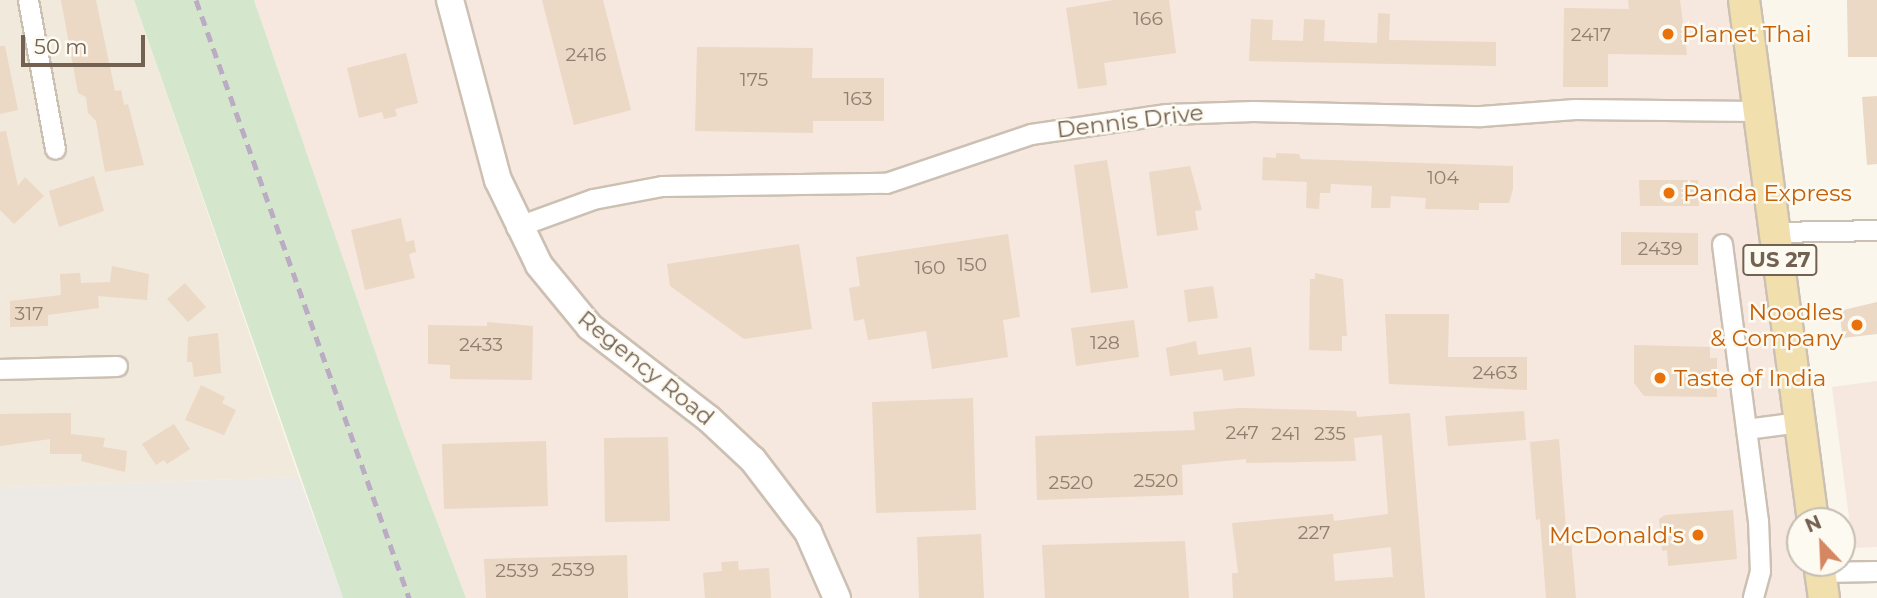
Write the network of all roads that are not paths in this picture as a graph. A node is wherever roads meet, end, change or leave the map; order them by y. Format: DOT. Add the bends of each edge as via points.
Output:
graph roads {
  1 [pos="28,0"];
  2 [pos="450,0"];
  3 [pos="1744,0"];
  4 [pos="1759,111"];
  5 [pos="55,149"];
  6 [pos="516,227"];
  7 [pos="1877,230"];
  8 [pos="1776,232"];
  9 [pos="1722,244"];
  10 [pos="117,366"];
  11 [pos="0,369"];
  12 [pos="1800,422"];
  13 [pos="1746,429"];
  14 [pos="1811,507"];
  15 [pos="1877,571"];
  16 [pos="1821,578"];
  17 [pos="837,598"];
  18 [pos="1753,598"];
  1 -- 5 [label="street"];
  2 -- 6 [label="street, Regency Road" via="490,157"];
  3 -- 4 [label="main road, US 27"];
  4 -- 6 [label="street, Dennis Drive" via="1575,109 1480,116 1253,111 1167,114 1031,134 886,183 662,186 593,198"];
  4 -- 8 [label="main road, US 27"];
  6 -- 17 [label="street, Regency Road" via="563,299 590,327 709,419 772,481 808,532"];
  7 -- 8 [label="street"];
  8 -- 12 [label="main road, US 27"];
  9 -- 13 [label="street"];
  10 -- 11 [label="street"];
  12 -- 13 [label="street"];
  12 -- 14 [label="main road, US 27"];
  13 -- 18 [label="street" via="1760,550"];
  15 -- 16 [label="street"];
}
